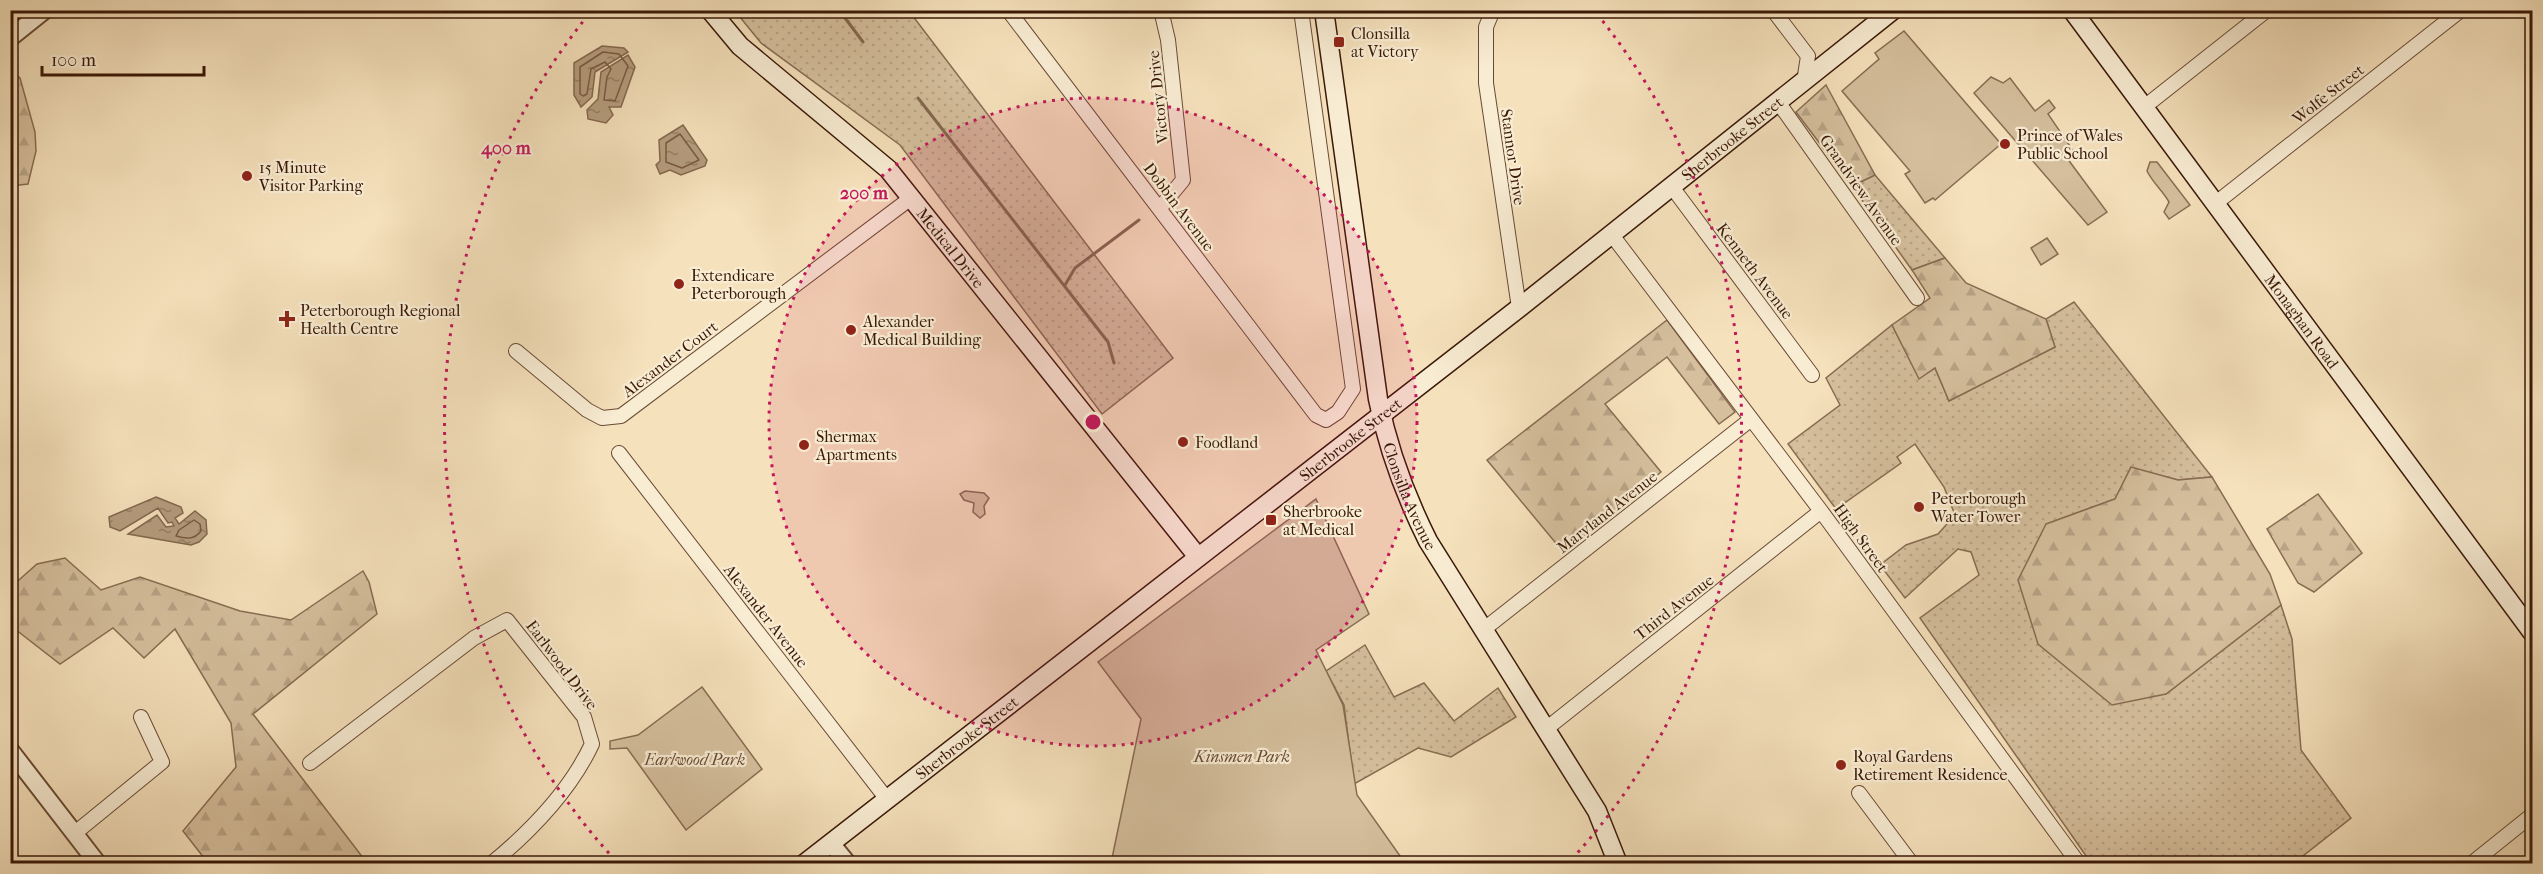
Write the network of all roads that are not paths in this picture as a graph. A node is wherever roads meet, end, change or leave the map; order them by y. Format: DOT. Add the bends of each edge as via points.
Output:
graph roads {
  1 [pos="45,10"];
  2 [pos="710,10"];
  3 [pos="1008,10"];
  4 [pos="1161,10"];
  5 [pos="1301,10"];
  6 [pos="1323,10"];
  7 [pos="1493,10"];
  8 [pos="1773,10"];
  9 [pos="1893,10"];
  10 [pos="2072,10"];
  11 [pos="2267,10"];
  12 [pos="2461,10"];
  13 [pos="10,38"];
  14 [pos="1846,47"];
  15 [pos="1808,56"];
  16 [pos="1804,82"];
  17 [pos="1778,102"];
  18 [pos="2143,108"];
  19 [pos="1672,187"];
  20 [pos="911,198"];
  21 [pos="2216,203"];
  22 [pos="1160,208"];
  23 [pos="1612,235"];
  24 [pos="1917,298"];
  25 [pos="1519,308"];
  26 [pos="516,351"];
  27 [pos="1812,375"];
  28 [pos="1381,415"];
  29 [pos="1750,420"];
  30 [pos="619,453"];
  31 [pos="1821,511"];
  32 [pos="1194,560"];
  33 [pos="1483,630"];
  34 [pos="2532,632"];
  35 [pos="141,717"];
  36 [pos="1546,729"];
  37 [pos="10,750"];
  38 [pos="310,763"];
  39 [pos="1859,794"];
  40 [pos="886,798"];
  41 [pos="2532,815"];
  42 [pos="75,833"];
  43 [pos="831,843"];
  44 [pos="98,864"];
  45 [pos="491,864"];
  46 [pos="804,864"];
  47 [pos="848,864"];
  48 [pos="1617,864"];
  49 [pos="1912,864"];
  50 [pos="2079,864"];
  51 [pos="2471,864"];
  1 -- 13 [label="street"];
  2 -- 20 [label="main road, Medical Drive" via="740,46 888,169"];
  3 -- 22 [label="street, Dobbin Avenue"];
  4 -- 22 [label="street, Victory Drive" via="1168,40 1183,180"];
  5 -- 22 [label="street, Dobbin Avenue" via="1353,389 1338,412 1326,420 1316,415"];
  6 -- 28 [label="main road, Clonsilla Avenue"];
  7 -- 25 [label="street, Stannor Drive" via="1486,27 1486,83"];
  8 -- 15 [label="street"];
  9 -- 14 [label="main road, Sherbrooke Street"];
  10 -- 18 [label="main road, Monaghan Road"];
  11 -- 18 [label="street"];
  12 -- 21 [label="street, Wolfe Street"];
  14 -- 15 [label="street" via="1828,55"];
  14 -- 16 [label="main road, Sherbrooke Street"];
  15 -- 16 [label="street"];
  16 -- 17 [label="main road, Sherbrooke Street"];
  17 -- 19 [label="main road, Sherbrooke Street"];
  17 -- 24 [label="street, Grandview Avenue"];
  18 -- 21 [label="main road, Monaghan Road"];
  19 -- 23 [label="main road, Sherbrooke Street"];
  19 -- 27 [label="street, Kenneth Avenue"];
  20 -- 26 [label="street, Alexander Court" via="621,416 602,418 587,410"];
  20 -- 32 [label="main road, Medical Drive" via="1162,516 1162,525"];
  21 -- 34 [label="main road, Monaghan Road"];
  23 -- 25 [label="main road, Sherbrooke Street"];
  23 -- 29 [label="street, High Street"];
  25 -- 28 [label="main road, Sherbrooke Street"];
  28 -- 32 [label="main road, Sherbrooke Street"];
  28 -- 33 [label="main road, Clonsilla Avenue" via="1407,500"];
  29 -- 31 [label="street, High Street"];
  29 -- 33 [label="street, Maryland Avenue"];
  30 -- 40 [label="street, Alexander Avenue"];
  31 -- 36 [label="street, Third Avenue"];
  31 -- 50 [label="street, High Street"];
  32 -- 40 [label="main road, Sherbrooke Street"];
  33 -- 36 [label="main road, Clonsilla Avenue"];
  35 -- 42 [label="street" via="162,762"];
  36 -- 48 [label="main road, Clonsilla Avenue" via="1597,811"];
  37 -- 42 [label="street"];
  38 -- 45 [label="street, Earlwood Drive" via="474,638 507,620 584,717 592,744 579,773 519,841"];
  39 -- 49 [label="street"];
  40 -- 43 [label="main road, Sherbrooke Street"];
  41 -- 51 [label="street"];
  42 -- 44 [label="street"];
  43 -- 46 [label="main road, Sherbrooke Street"];
  43 -- 47 [label="street"];
}
